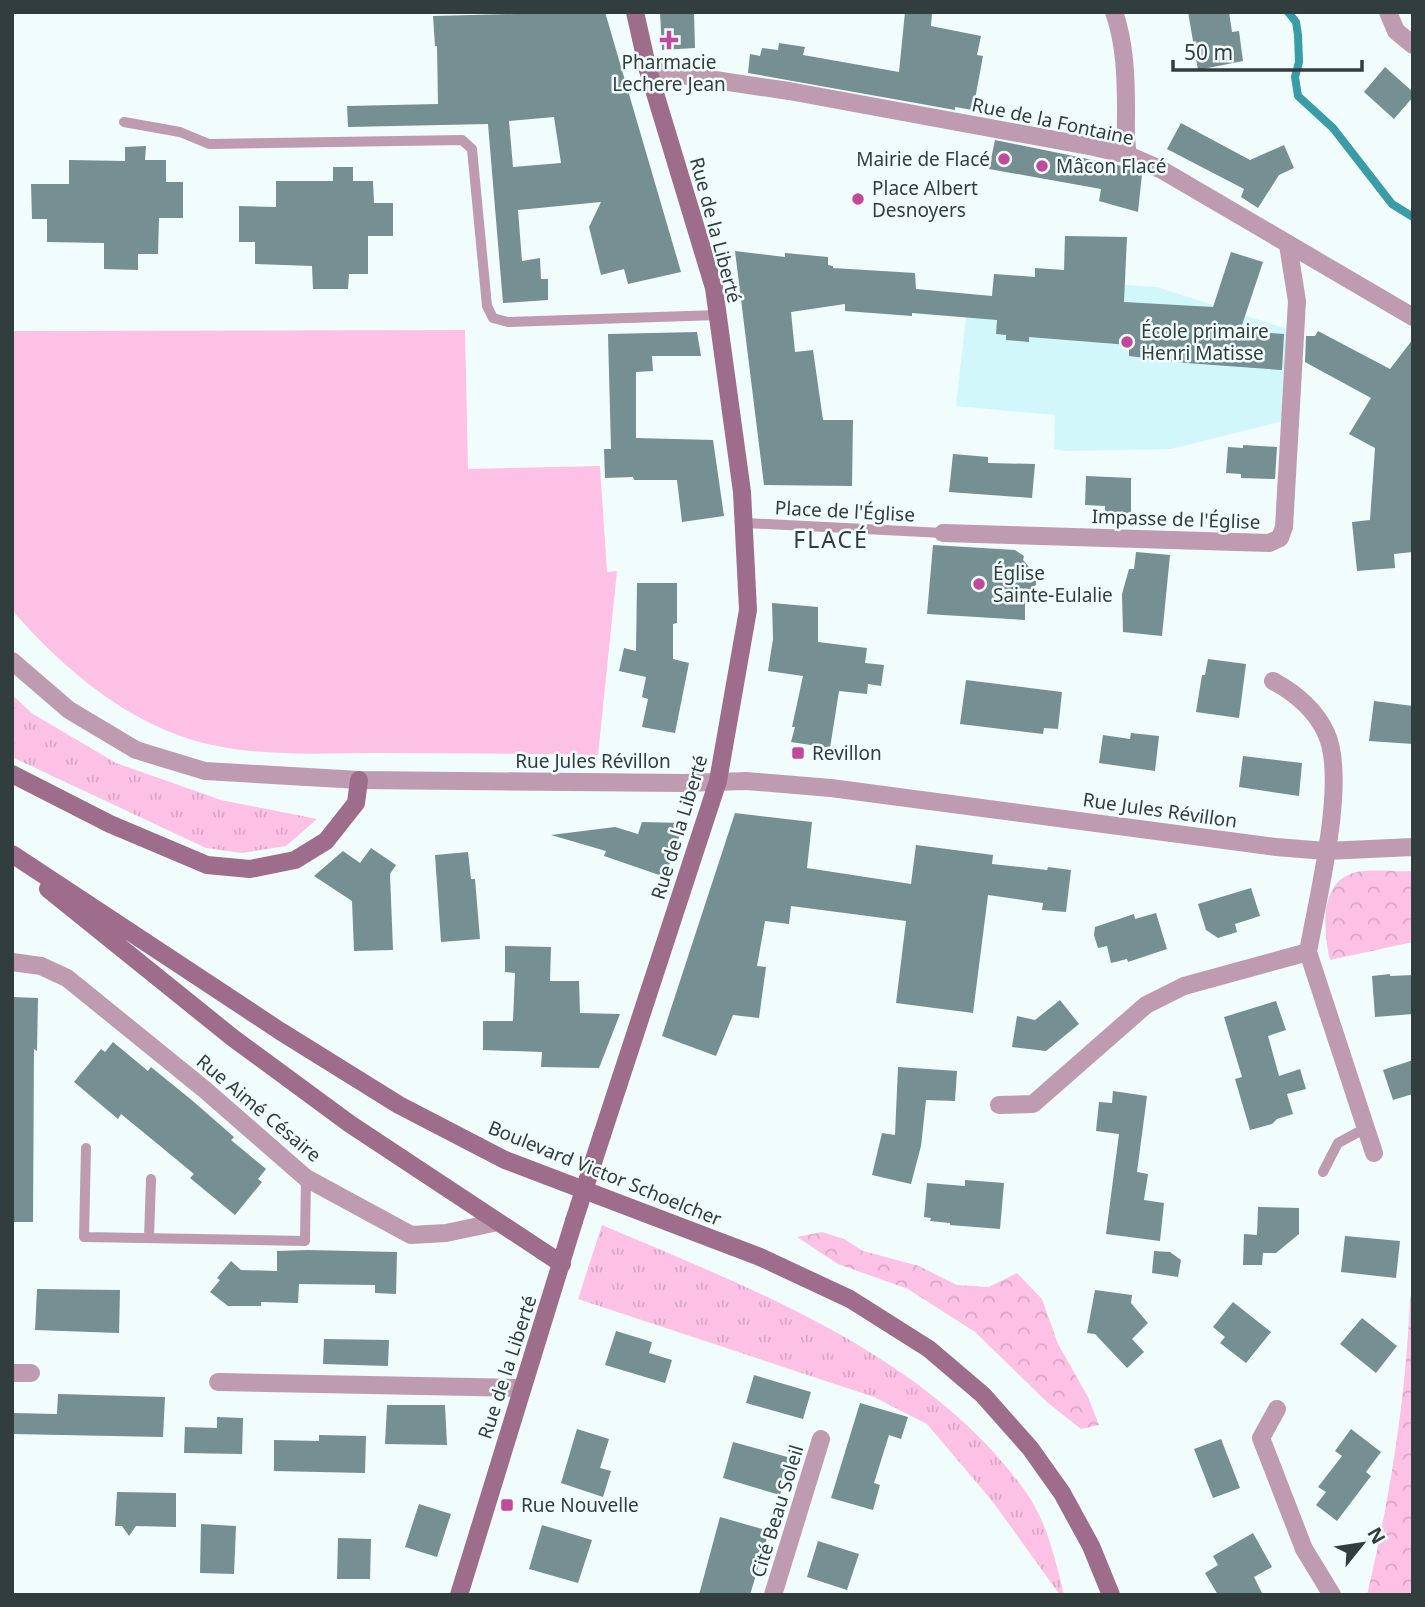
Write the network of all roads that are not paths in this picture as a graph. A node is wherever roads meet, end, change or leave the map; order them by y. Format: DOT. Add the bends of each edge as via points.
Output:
graph roads {
  1 [pos="635,12"];
  2 [pos="1114,12"];
  3 [pos="1388,12"];
  4 [pos="1413,46"];
  5 [pos="648,70"];
  6 [pos="124,122"];
  7 [pos="1128,155"];
  8 [pos="1288,246"];
  9 [pos="718,316"];
  10 [pos="1413,317"];
  11 [pos="745,523"];
  12 [pos="943,533"];
  13 [pos="12,661"];
  14 [pos="1273,681"];
  15 [pos="12,774"];
  16 [pos="359,780"];
  17 [pos="718,781"];
  18 [pos="1413,847"];
  19 [pos="1326,851"];
  20 [pos="12,854"];
  21 [pos="12,861"];
  22 [pos="1308,952"];
  23 [pos="12,962"];
  24 [pos="999,1105"];
  25 [pos="1366,1128"];
  26 [pos="86,1148"];
  27 [pos="1374,1153"];
  28 [pos="1324,1172"];
  29 [pos="306,1178"];
  30 [pos="151,1179"];
  31 [pos="498,1222"];
  32 [pos="149,1238"];
  33 [pos="562,1264"];
  34 [pos="12,1373"];
  35 [pos="31,1373"];
  36 [pos="218,1382"];
  37 [pos="522,1388"];
  38 [pos="1277,1409"];
  39 [pos="821,1439"];
  40 [pos="459,1595"];
  41 [pos="773,1595"];
  42 [pos="1111,1595"];
  43 [pos="1332,1595"];
  1 -- 5 [label="street, Rue de la Liberté"];
  2 -- 7 [label="street" via="1121,32"];
  3 -- 4 [label="street" via="1396,31"];
  5 -- 7 [label="street, Rue de la Fontaine" via="911,112"];
  5 -- 9 [label="street, Rue de la Liberté" via="714,288"];
  6 -- 9 [label="lane" via="180,131 209,144 462,141 472,149 487,306 493,318 508,322"];
  7 -- 8 [label="street, Rue de la Fontaine" via="1162,170"];
  8 -- 10 [label="street, Rue de la Fontaine"];
  8 -- 12 [label="street, Impasse de l'Église" via="1297,301 1280,538 1269,542"];
  9 -- 11 [label="street, Rue de la Liberté"];
  11 -- 12 [label="lane, Place de l'Église"];
  11 -- 17 [label="street, Rue de la Liberté" via="748,610"];
  13 -- 16 [label="street, Rue Jules Révillon" via="69,710 136,750 205,771"];
  14 -- 19 [label="street" via="1297,696 1327,734 1335,791"];
  15 -- 16 [label="street" via="110,824 208,865 250,869 295,860 326,841 356,803"];
  16 -- 17 [label="street, Rue Jules Révillon"];
  17 -- 19 [label="street, Rue Jules Révillon" via="831,788"];
  17 -- 33 [label="street, Rue de la Liberté, bridge"];
  18 -- 19 [label="street, Rue Jules Révillon"];
  19 -- 22 [label="street"];
  20 -- 42 [label="street, Boulevard Victor Schoelcher" via="399,1105 505,1160 760,1257 850,1299 929,1349 983,1395 1030,1448 1062,1493"];
  21 -- 31 [label="street" via="233,1038 350,1124"];
  22 -- 24 [label="street" via="1184,986 1146,1005 1033,1104"];
  22 -- 25 [label="street"];
  23 -- 29 [label="street, Rue Aimé Césaire" via="41,966 67,978"];
  25 -- 27 [label="street"];
  25 -- 28 [label="lane" via="1338,1143"];
  26 -- 32 [label="lane" via="84,1237"];
  29 -- 31 [label="street, Rue Aimé Césaire" via="411,1235"];
  29 -- 32 [label="lane" via="306,1241"];
  30 -- 32 [label="lane"];
  31 -- 33 [label="street"];
  33 -- 37 [label="street, Rue de la Liberté"];
  34 -- 35 [label="street"];
  36 -- 37 [label="street"];
  37 -- 40 [label="street, Rue de la Liberté"];
  38 -- 43 [label="street" via="1261,1438 1304,1549"];
  39 -- 41 [label="street, Cité Beau Soleil"];
}
